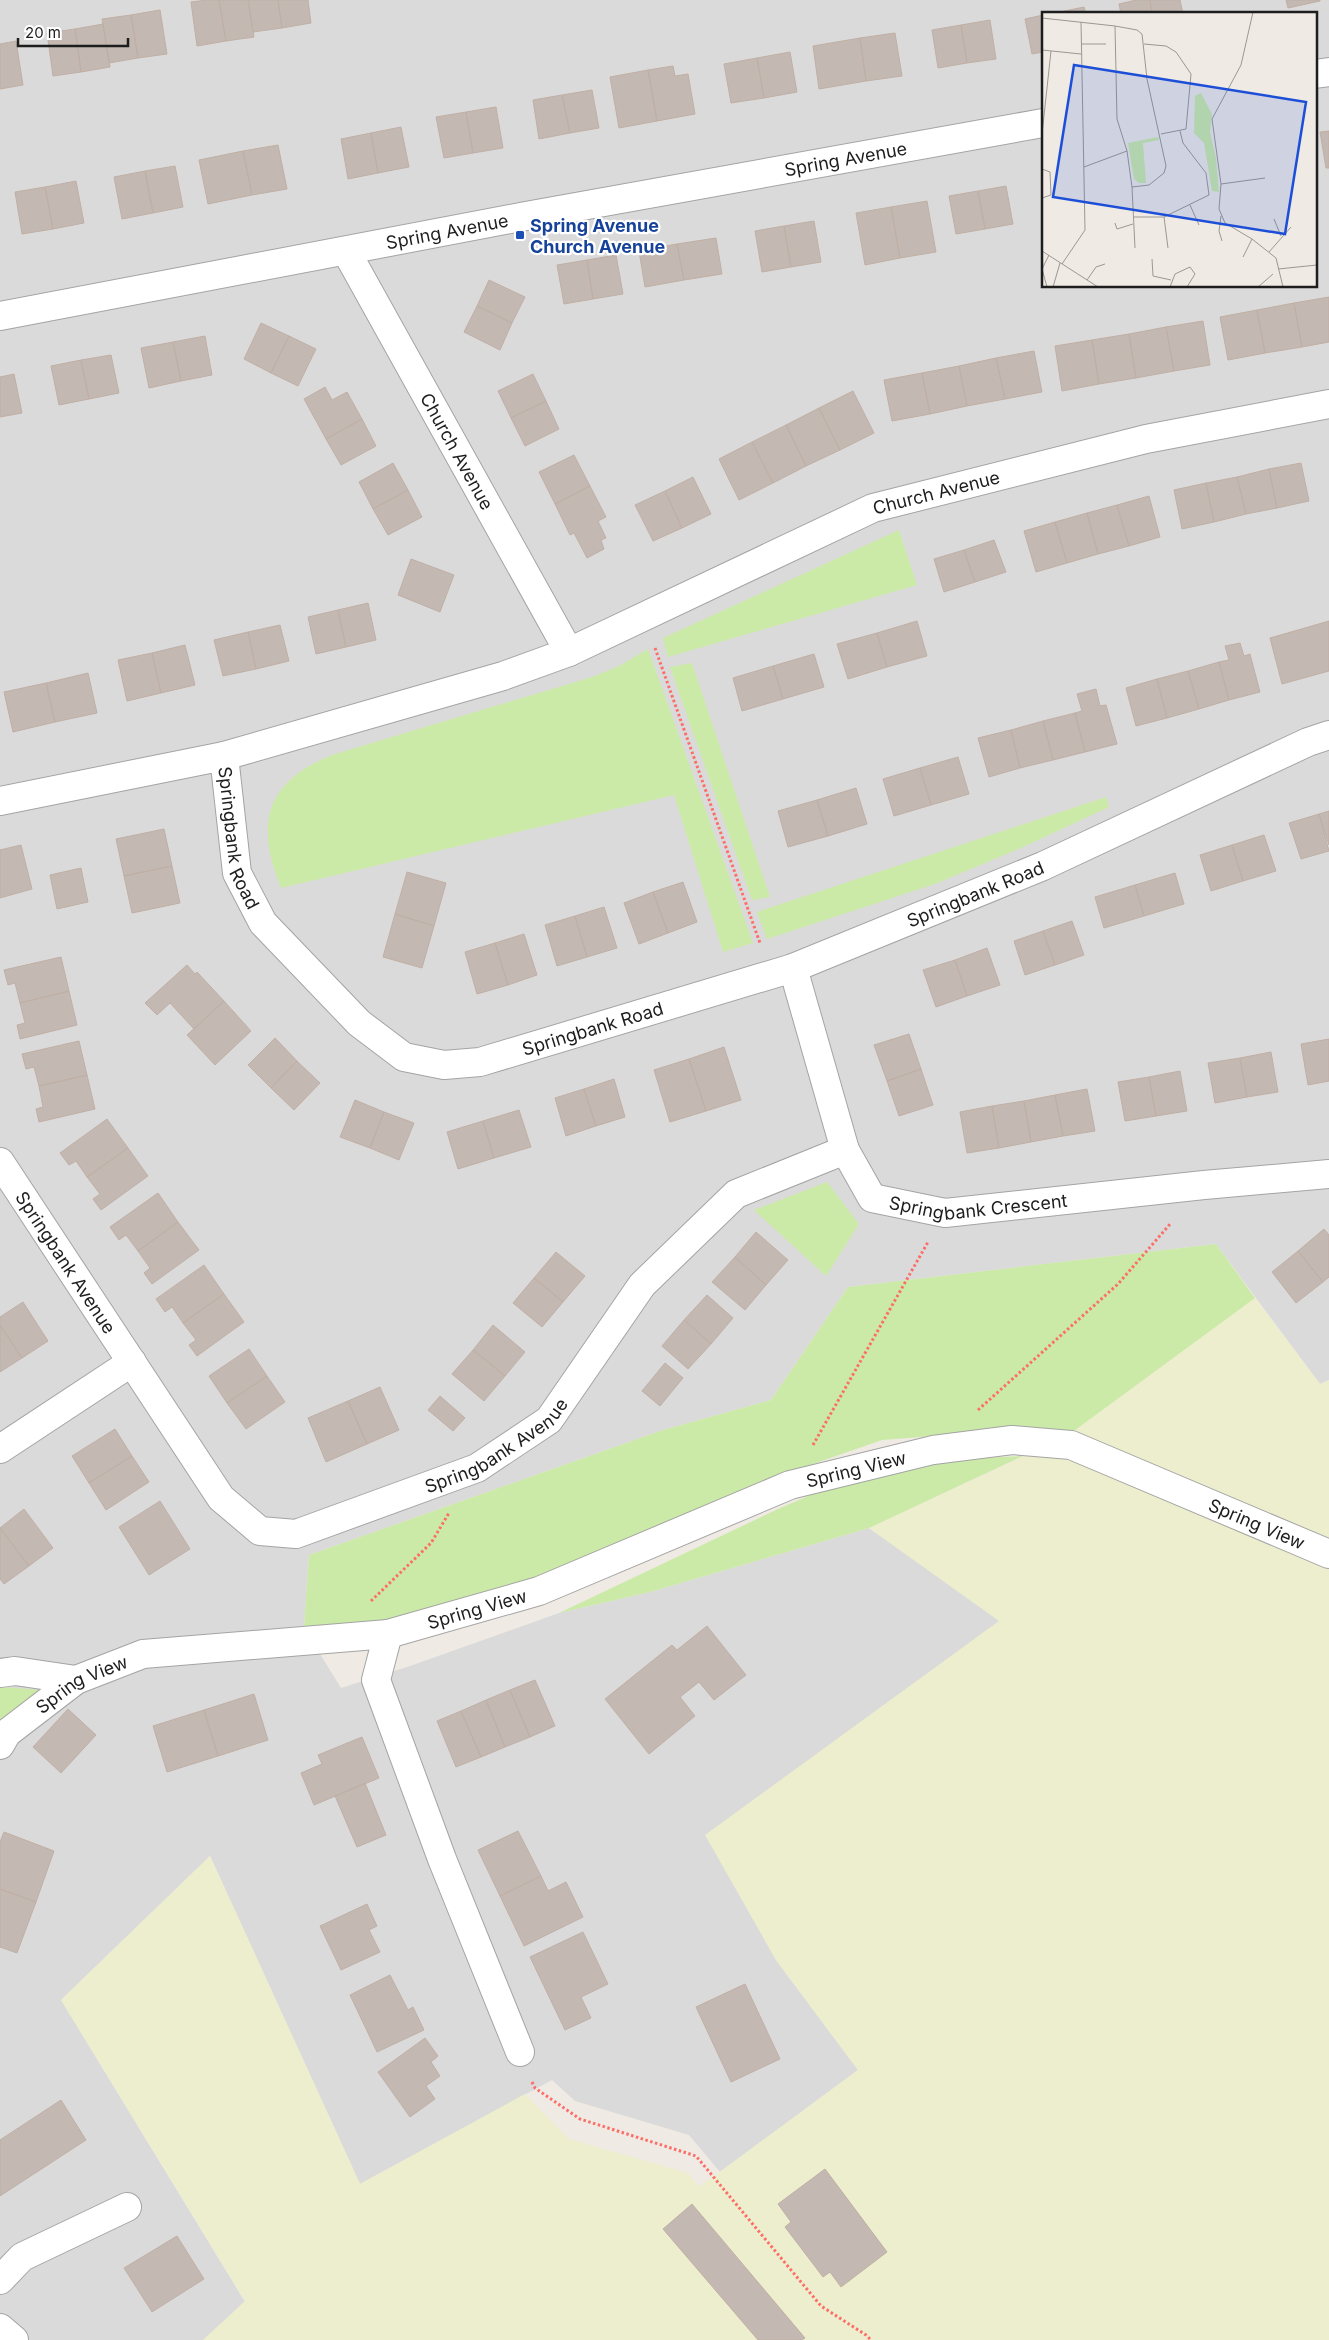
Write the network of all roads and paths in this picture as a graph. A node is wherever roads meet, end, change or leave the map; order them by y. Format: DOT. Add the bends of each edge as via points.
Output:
graph roads {
  1 [pos="1329,72"];
  2 [pos="1316,74"];
  3 [pos="1042,123"];
  4 [pos="346,251"];
  5 [pos="0,316"];
  6 [pos="1329,404"];
  7 [pos="644,616"];
  8 [pos="569,652"];
  9 [pos="1329,735"];
  10 [pos="224,756"];
  11 [pos="0,801"];
  12 [pos="782,971"];
  13 [pos="845,1150"];
  14 [pos="0,1162"];
  15 [pos="1329,1174"];
  16 [pos="1204,1185"];
  17 [pos="945,1213"];
  18 [pos="132,1362"];
  19 [pos="977,1410"];
  20 [pos="0,1449"];
  21 [pos="477,1468"];
  22 [pos="790,1485"];
  23 [pos="1329,1554"];
  24 [pos="367,1605"];
  25 [pos="388,1634"];
  26 [pos="0,1673"];
  27 [pos="76,1680"];
  28 [pos="0,1745"];
  29 [pos="520,2052"];
  30 [pos="127,2207"];
  31 [pos="0,2280"];
  32 [pos="0,2328"];
  33 [pos="14,2340"];
  34 [pos="871,2340"];
  1 -- 2 [label="street"];
  3 -- 4 [label="street, Spring Avenue"];
  4 -- 5 [label="street, Spring Avenue"];
  4 -- 8 [label="street, Church Avenue"];
  6 -- 7 [label="street, Church Avenue" via="1146,439 873,508"];
  7 -- 8 [label="street, Church Avenue"];
  7 -- 12 [label="path"];
  8 -- 10 [label="street, Church Avenue" via="503,676"];
  9 -- 12 [label="street, Springbank Road" via="1043,866"];
  10 -- 11 [label="street, Springbank Road"];
  10 -- 12 [label="street, Springbank Road" via="237,873 263,923 359,1023 404,1057 444,1065 480,1062"];
  12 -- 13 [label="street, Springbank Crescent"];
  13 -- 17 [label="street, Springbank Crescent" via="872,1198"];
  13 -- 21 [label="street, Springbank Avenue" via="736,1194 642,1284 549,1420"];
  14 -- 18 [label="street, Springbank Avenue"];
  15 -- 16 [label="street, Springbank Crescent"];
  16 -- 17 [label="street, Springbank Crescent"];
  16 -- 19 [label="path" via="1118,1284"];
  17 -- 22 [label="path"];
  18 -- 20 [label="street"];
  18 -- 21 [label="street, Springbank Avenue" via="221,1498 260,1530 296,1534"];
  21 -- 24 [label="path" via="431,1543"];
  22 -- 23 [label="street, Spring View" via="933,1450 1012,1440 1071,1445"];
  22 -- 25 [label="street, Spring View" via="539,1591"];
  25 -- 27 [label="street, Spring View" via="143,1654"];
  25 -- 29 [label="street" via="376,1680 442,1859"];
  26 -- 27 [label="street" via="15,1671"];
  27 -- 28 [label="street, Spring View" via="7,1733"];
  29 -- 34 [label="path" via="535,2088 580,2119 696,2156 821,2306"];
  30 -- 31 [label="street" via="22,2257"];
  32 -- 33 [label="street"];
}
